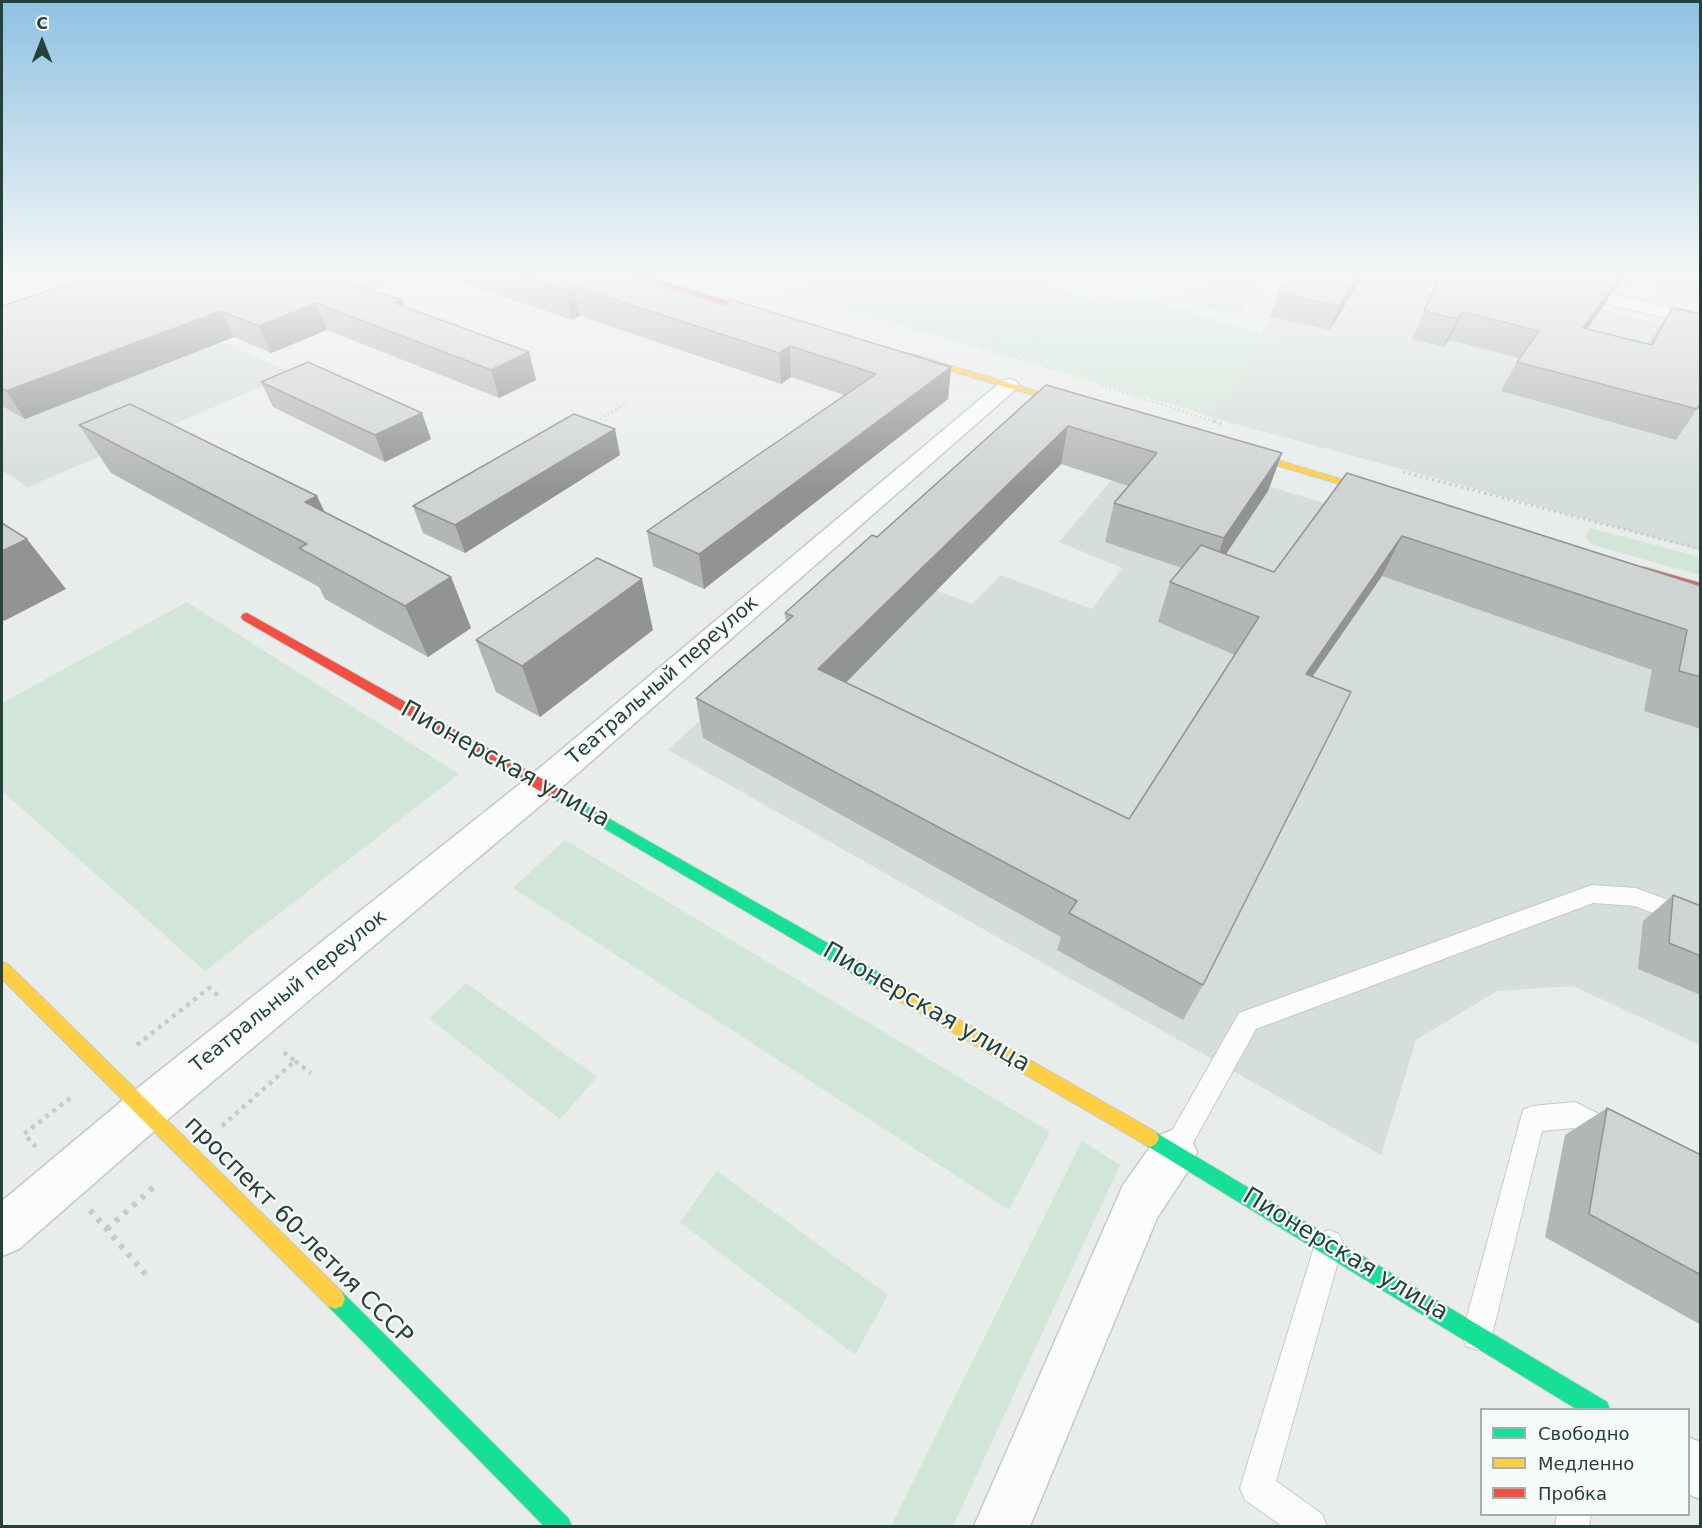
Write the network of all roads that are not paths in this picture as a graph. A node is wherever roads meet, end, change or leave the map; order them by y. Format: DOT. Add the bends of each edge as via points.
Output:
graph roads {
  1 [pos="899,353"];
  2 [pos="1010,372"];
  3 [pos="1100,411"];
  4 [pos="1225,447"];
  5 [pos="1395,497"];
  6 [pos="1629,565"];
  7 [pos="1701,586"];
  8 [pos="247,617"];
  9 [pos="542,784"];
  10 [pos="1701,922"];
  11 [pos="2,969"];
  12 [pos="146,1110"];
  13 [pos="1638,1147"];
  14 [pos="1174,1152"];
  15 [pos="2,1232"];
  16 [pos="1329,1244"];
  17 [pos="1477,1335"];
  18 [pos="1594,1408"];
  19 [pos="560,1527"];
  20 [pos="1002,1527"];
  21 [pos="1310,1527"];
  1 -- 2 [label="main road"];
  2 -- 3 [label="main road"];
  2 -- 9 [label="street, Театральный переулок"];
  4 -- 5 [label="main road"];
  6 -- 7 [label="main road"];
  8 -- 9 [label="main road, Пионерская улица"];
  9 -- 12 [label="street, Театральный переулок"];
  9 -- 14 [label="main road, Пионерская улица"];
  10 -- 14 [label="lane" via="1636,897 1592,894 1248,1021"];
  11 -- 12 [label="main road, проспект 60-летия СССР"];
  12 -- 15 [label="street, Театральный переулок"];
  12 -- 19 [label="main road, проспект 60-летия СССР"];
  13 -- 17 [label="lane" via="1575,1115 1532,1119"];
  14 -- 16 [label="main road, Пионерская улица"];
  14 -- 20 [label="street" via="1140,1202"];
  16 -- 17 [label="main road, Пионерская улица"];
  16 -- 21 [label="lane" via="1257,1488"];
  17 -- 18 [label="main road, Пионерская улица"];
}
